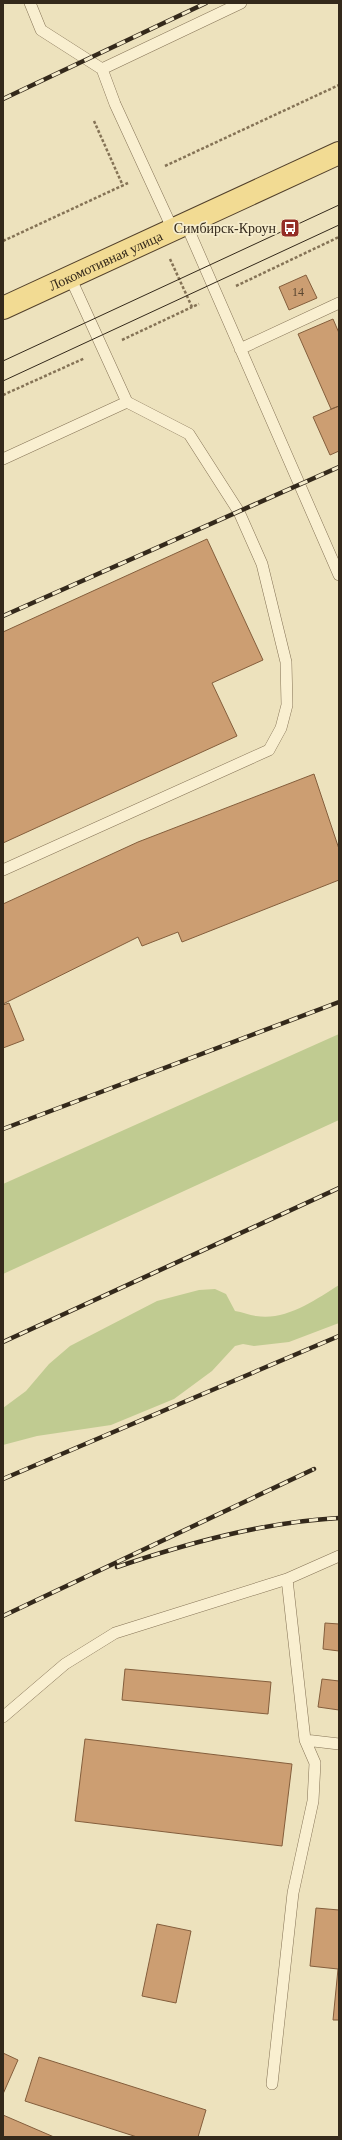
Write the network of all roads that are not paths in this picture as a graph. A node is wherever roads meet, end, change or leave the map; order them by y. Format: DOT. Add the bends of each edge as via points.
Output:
graph roads {
  1 [pos="30,3"];
  2 [pos="241,3"];
  3 [pos="102,69"];
  4 [pos="339,153"];
  5 [pos="180,227"];
  6 [pos="70,277"];
  7 [pos="339,304"];
  8 [pos="3,308"];
  9 [pos="240,349"];
  10 [pos="127,402"];
  11 [pos="3,459"];
  12 [pos="339,575"];
  13 [pos="3,870"];
  14 [pos="339,1556"];
  15 [pos="287,1579"];
  16 [pos="3,1717"];
  17 [pos="305,1740"];
  18 [pos="339,1744"];
  19 [pos="272,2084"];
  1 -- 3 [label="lane" via="41,30"];
  2 -- 3 [label="lane"];
  3 -- 5 [label="lane" via="147,174"];
  4 -- 5 [label="main road, Локомотивная улица"];
  5 -- 6 [label="main road, Локомотивная улица"];
  5 -- 9 [label="lane" via="217,296"];
  6 -- 8 [label="main road, Локомотивная улица"];
  6 -- 10 [label="lane"];
  7 -- 9 [label="lane"];
  9 -- 12 [label="lane"];
  10 -- 11 [label="lane"];
  10 -- 13 [label="lane" via="189,434 239,512 262,564 286,662 287,705 281,728 269,750"];
  14 -- 15 [label="lane"];
  15 -- 16 [label="lane" via="115,1633 65,1664"];
  15 -- 17 [label="lane"];
  17 -- 18 [label="lane"];
  17 -- 19 [label="lane" via="315,1763 312,1801 293,1893"];
}
